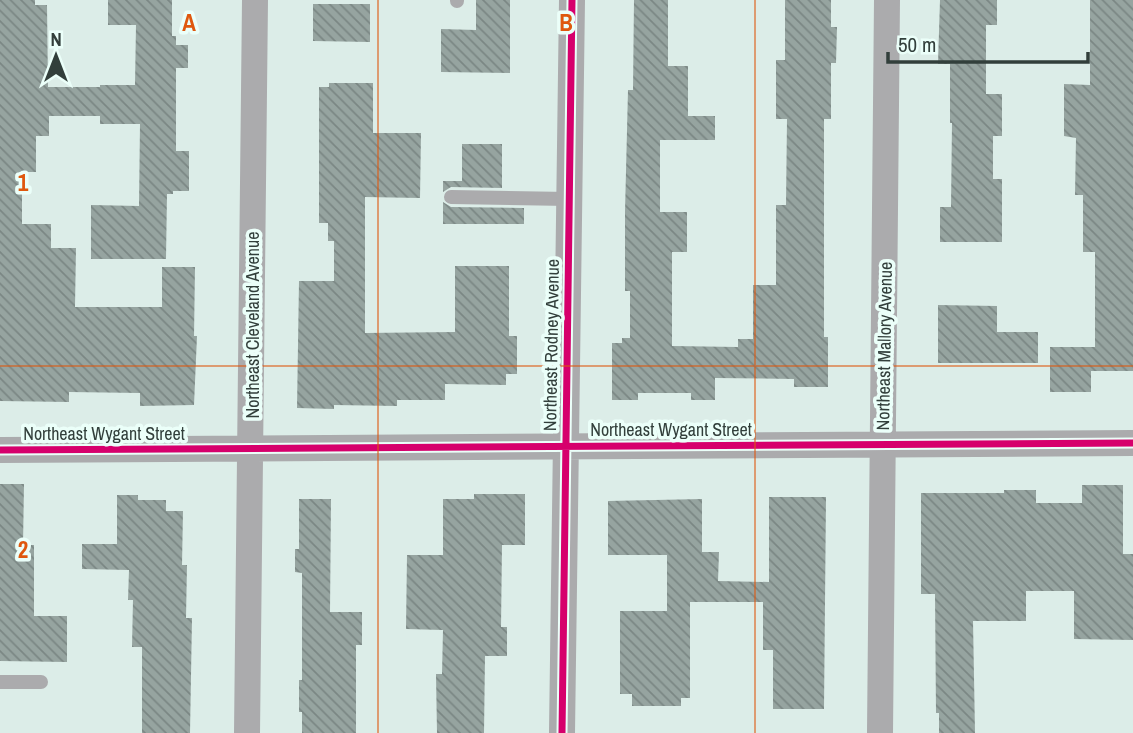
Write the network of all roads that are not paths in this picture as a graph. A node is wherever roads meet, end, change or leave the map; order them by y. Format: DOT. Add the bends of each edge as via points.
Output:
graph roads {
  1 [pos="255,0"];
  2 [pos="572,0"];
  3 [pos="887,0"];
  4 [pos="451,197"];
  5 [pos="569,199"];
  6 [pos="1133,443"];
  7 [pos="883,444"];
  8 [pos="565,445"];
  9 [pos="251,448"];
  10 [pos="0,450"];
  11 [pos="0,682"];
  12 [pos="41,682"];
  13 [pos="247,733"];
  14 [pos="562,733"];
  15 [pos="880,733"];
  1 -- 9 [label="street, Northeast Cleveland Avenue"];
  2 -- 5 [label="street, Northeast Rodney Avenue"];
  3 -- 7 [label="street, Northeast Mallory Avenue"];
  4 -- 5 [label="lane"];
  5 -- 8 [label="street, Northeast Rodney Avenue"];
  6 -- 7 [label="street, Northeast Wygant Street"];
  7 -- 8 [label="street, Northeast Wygant Street"];
  7 -- 15 [label="street, Northeast Mallory Avenue"];
  8 -- 9 [label="street, Northeast Wygant Street"];
  8 -- 14 [label="street, Northeast Rodney Avenue"];
  9 -- 10 [label="street, Northeast Wygant Street"];
  9 -- 13 [label="street, Northeast Cleveland Avenue"];
  11 -- 12 [label="lane"];
}
